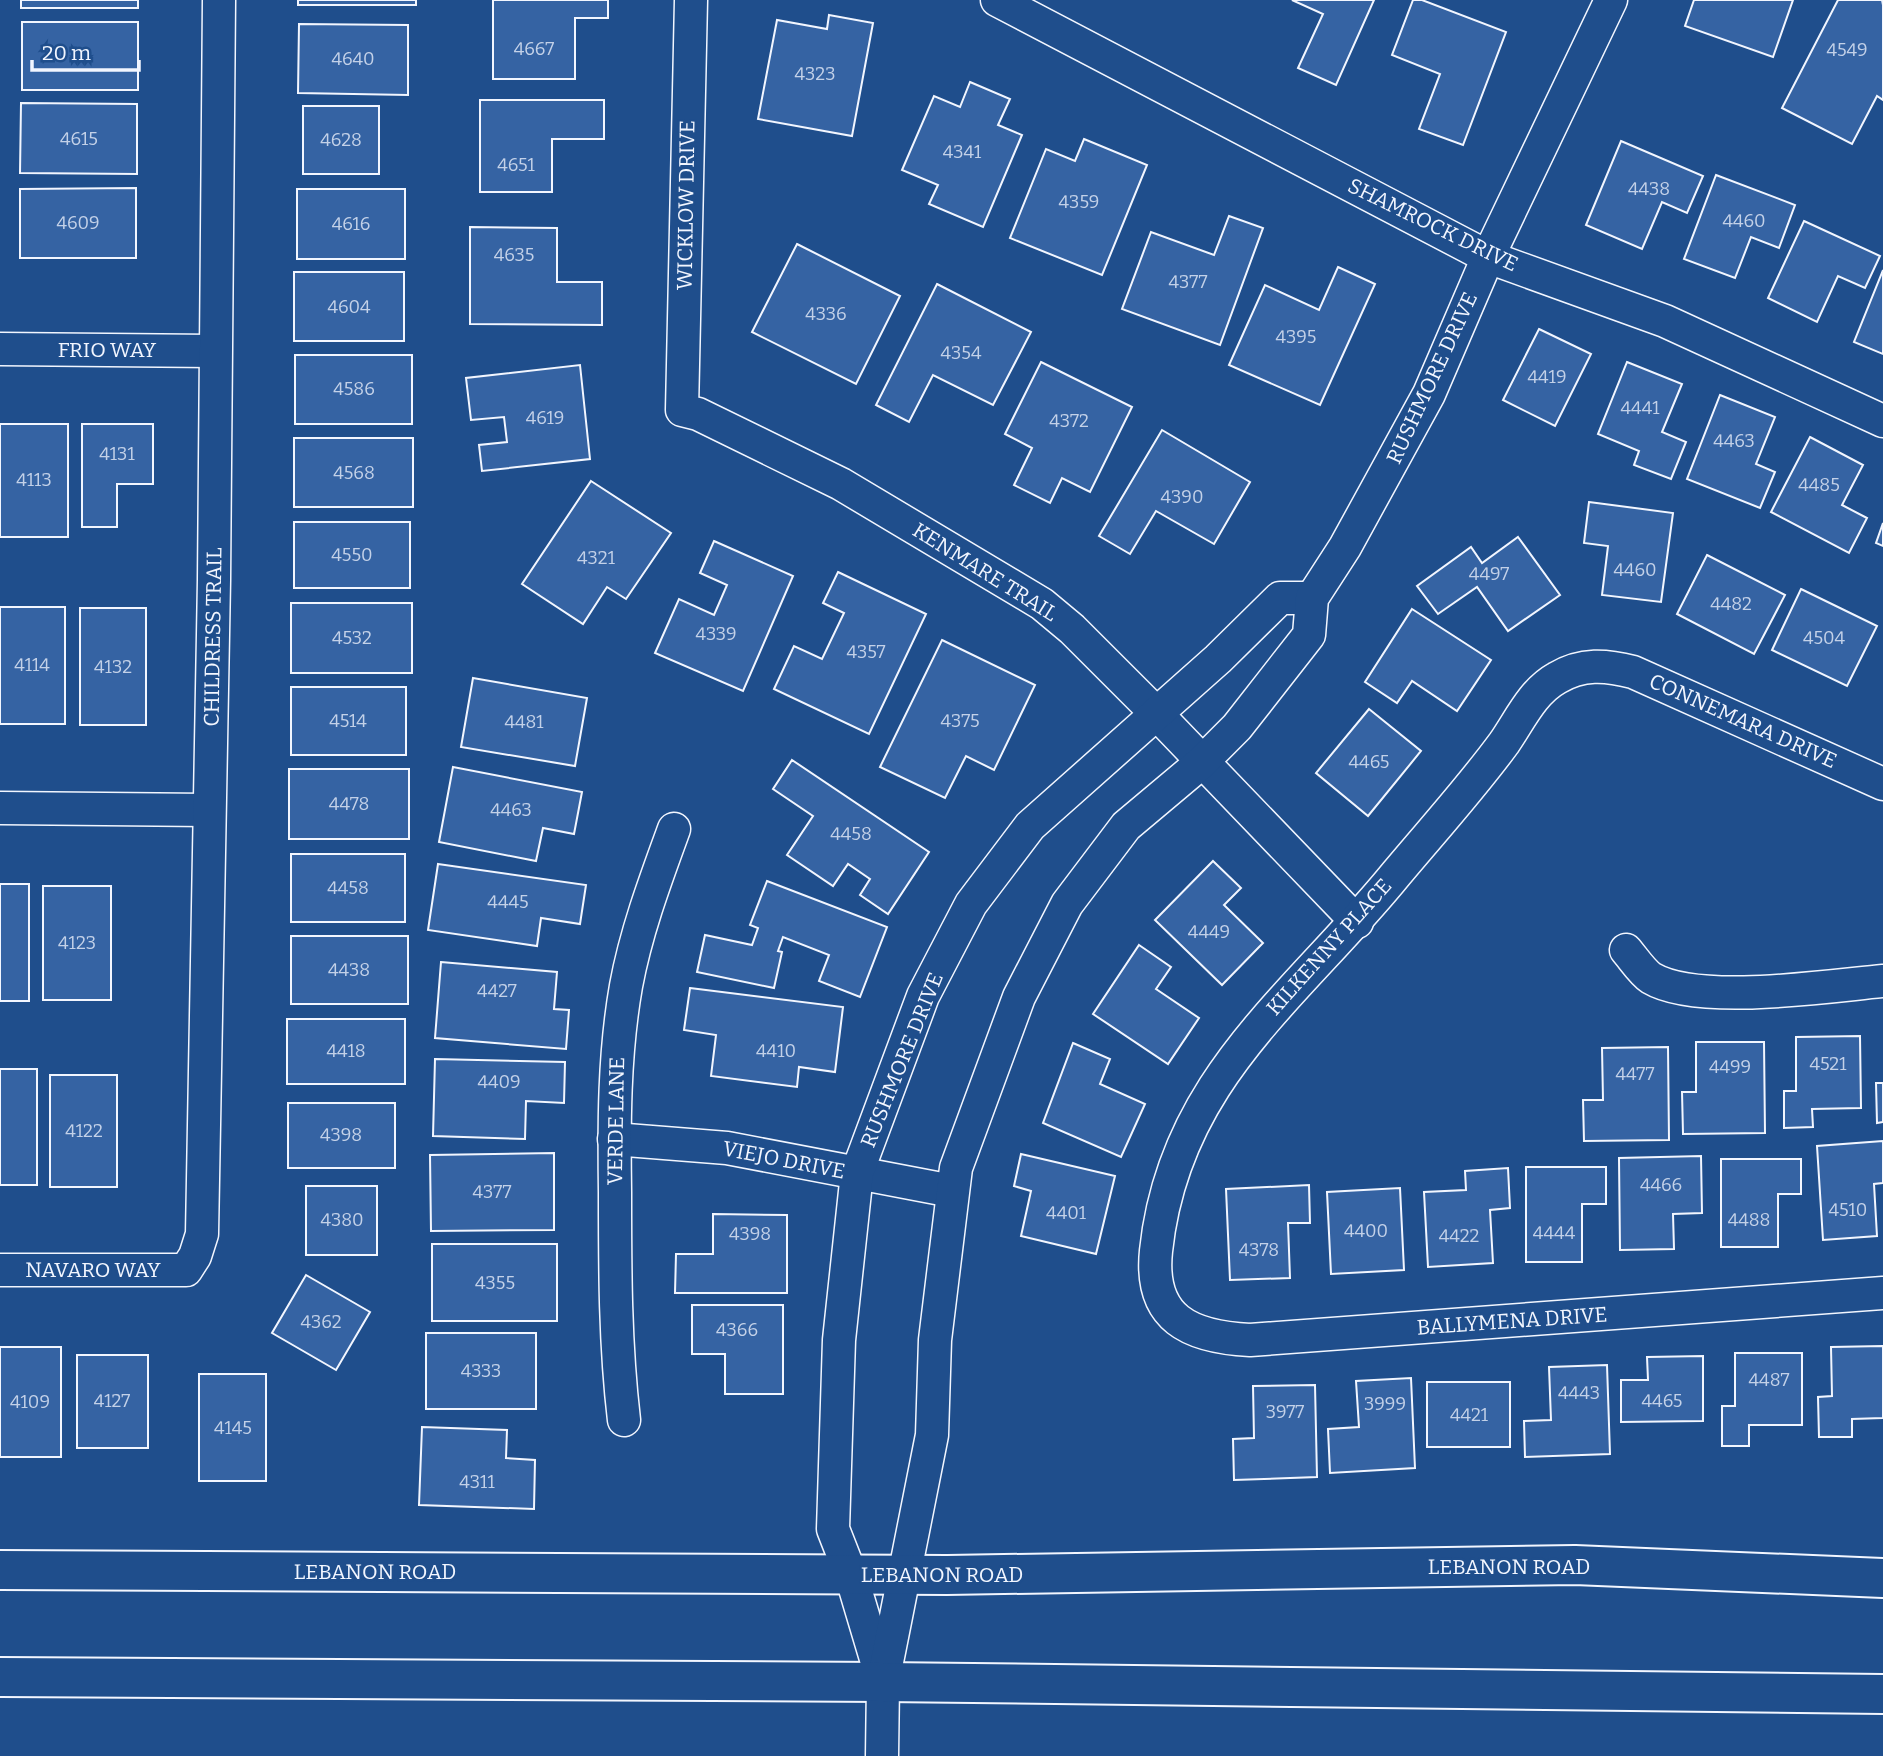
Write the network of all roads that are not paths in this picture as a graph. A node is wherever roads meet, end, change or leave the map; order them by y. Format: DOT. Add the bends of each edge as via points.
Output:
graph roads {
  1 [pos="219,0"];
  2 [pos="691,0"];
  3 [pos="996,0"];
  4 [pos="1611,0"];
  5 [pos="1488,257"];
  6 [pos="0,349"];
  7 [pos="214,351"];
  8 [pos="682,410"];
  9 [pos="1883,421"];
  10 [pos="1312,598"];
  11 [pos="1601,664"];
  12 [pos="1155,712"];
  13 [pos="1201,763"];
  14 [pos="1883,784"];
  15 [pos="0,808"];
  16 [pos="209,810"];
  17 [pos="674,829"];
  18 [pos="1357,922"];
  19 [pos="1626,950"];
  20 [pos="1883,981"];
  21 [pos="614,1139"];
  22 [pos="857,1174"];
  23 [pos="952,1191"];
  24 [pos="0,1270"];
  25 [pos="186,1270"];
  26 [pos="1883,1293"];
  27 [pos="1158,1294"];
  28 [pos="624,1420"];
  29 [pos="0,1570"];
  30 [pos="906,1575"];
  31 [pos="851,1576"];
  32 [pos="1883,1578"];
  33 [pos="0,1677"];
  34 [pos="883,1682"];
  35 [pos="1883,1694"];
  36 [pos="881,1756"];
  1 -- 7 [label="street, CHILDRESS TRAIL"];
  2 -- 8 [label="street, WICKLOW DRIVE"];
  3 -- 5 [label="street, SHAMROCK DRIVE"];
  4 -- 5 [label="street, RUSHMORE DRIVE"];
  5 -- 9 [label="street, SHAMROCK DRIVE" via="1665,321"];
  5 -- 10 [label="street, RUSHMORE DRIVE" via="1401,450"];
  6 -- 7 [label="street, FRIO WAY"];
  7 -- 16 [label="street, CHILDRESS TRAIL"];
  8 -- 12 [label="street, KENMARE TRAIL" via="841,484 1042,604"];
  10 -- 12 [label="street, RUSHMORE DRIVE" via="1280,598"];
  10 -- 13 [label="street, RUSHMORE DRIVE" via="1309,635 1237,727"];
  11 -- 14 [label="street, CONNEMARA DRIVE" via="1633,671"];
  11 -- 18 [label="street, KILKENNY PLACE" via="1556,678 1532,700 1503,744"];
  12 -- 13 [label="street, KENMARE TRAIL"];
  12 -- 22 [label="street, RUSHMORE DRIVE" via="1030,826 971,904 923,996"];
  13 -- 18 [label="street, KENMARE TRAIL"];
  13 -- 23 [label="street, RUSHMORE DRIVE" via="1126,826 1067,904 1019,997 956,1168"];
  15 -- 16 [label="street"];
  16 -- 25 [label="street, CHILDRESS TRAIL" via="202,1234"];
  17 -- 21 [label="street, VERDE LANE" via="646,905 626,985"];
  18 -- 27 [label="street, KILKENNY PLACE" via="1265,1018 1214,1084 1195,1118 1163,1207 1155,1266"];
  19 -- 20 [label="street" via="1651,978 1683,988 1739,991"];
  21 -- 22 [label="street, VIEJO DRIVE" via="727,1148"];
  21 -- 28 [label="street, VERDE LANE" via="616,1350"];
  22 -- 23 [label="street, VIEJO DRIVE"];
  22 -- 31 [label="street, RUSHMORE DRIVE" via="839,1340 833,1529"];
  23 -- 30 [label="street, RUSHMORE DRIVE" via="935,1340 932,1435"];
  24 -- 25 [label="street, NAVARO WAY"];
  26 -- 27 [label="street, BALLYMENA DRIVE" via="1250,1340 1217,1338 1195,1330 1164,1308"];
  29 -- 31 [label="main road, LEBANON ROAD"];
  30 -- 31 [label="main road, LEBANON ROAD"];
  30 -- 32 [label="main road, LEBANON ROAD" via="1575,1565"];
  30 -- 34 [label="street, RUSHMORE DRIVE"];
  31 -- 34 [label="street, RUSHMORE DRIVE"];
  33 -- 34 [label="main road"];
  34 -- 35 [label="main road"];
  34 -- 36 [label="street, RUSHMORE DRIVE"];
}
